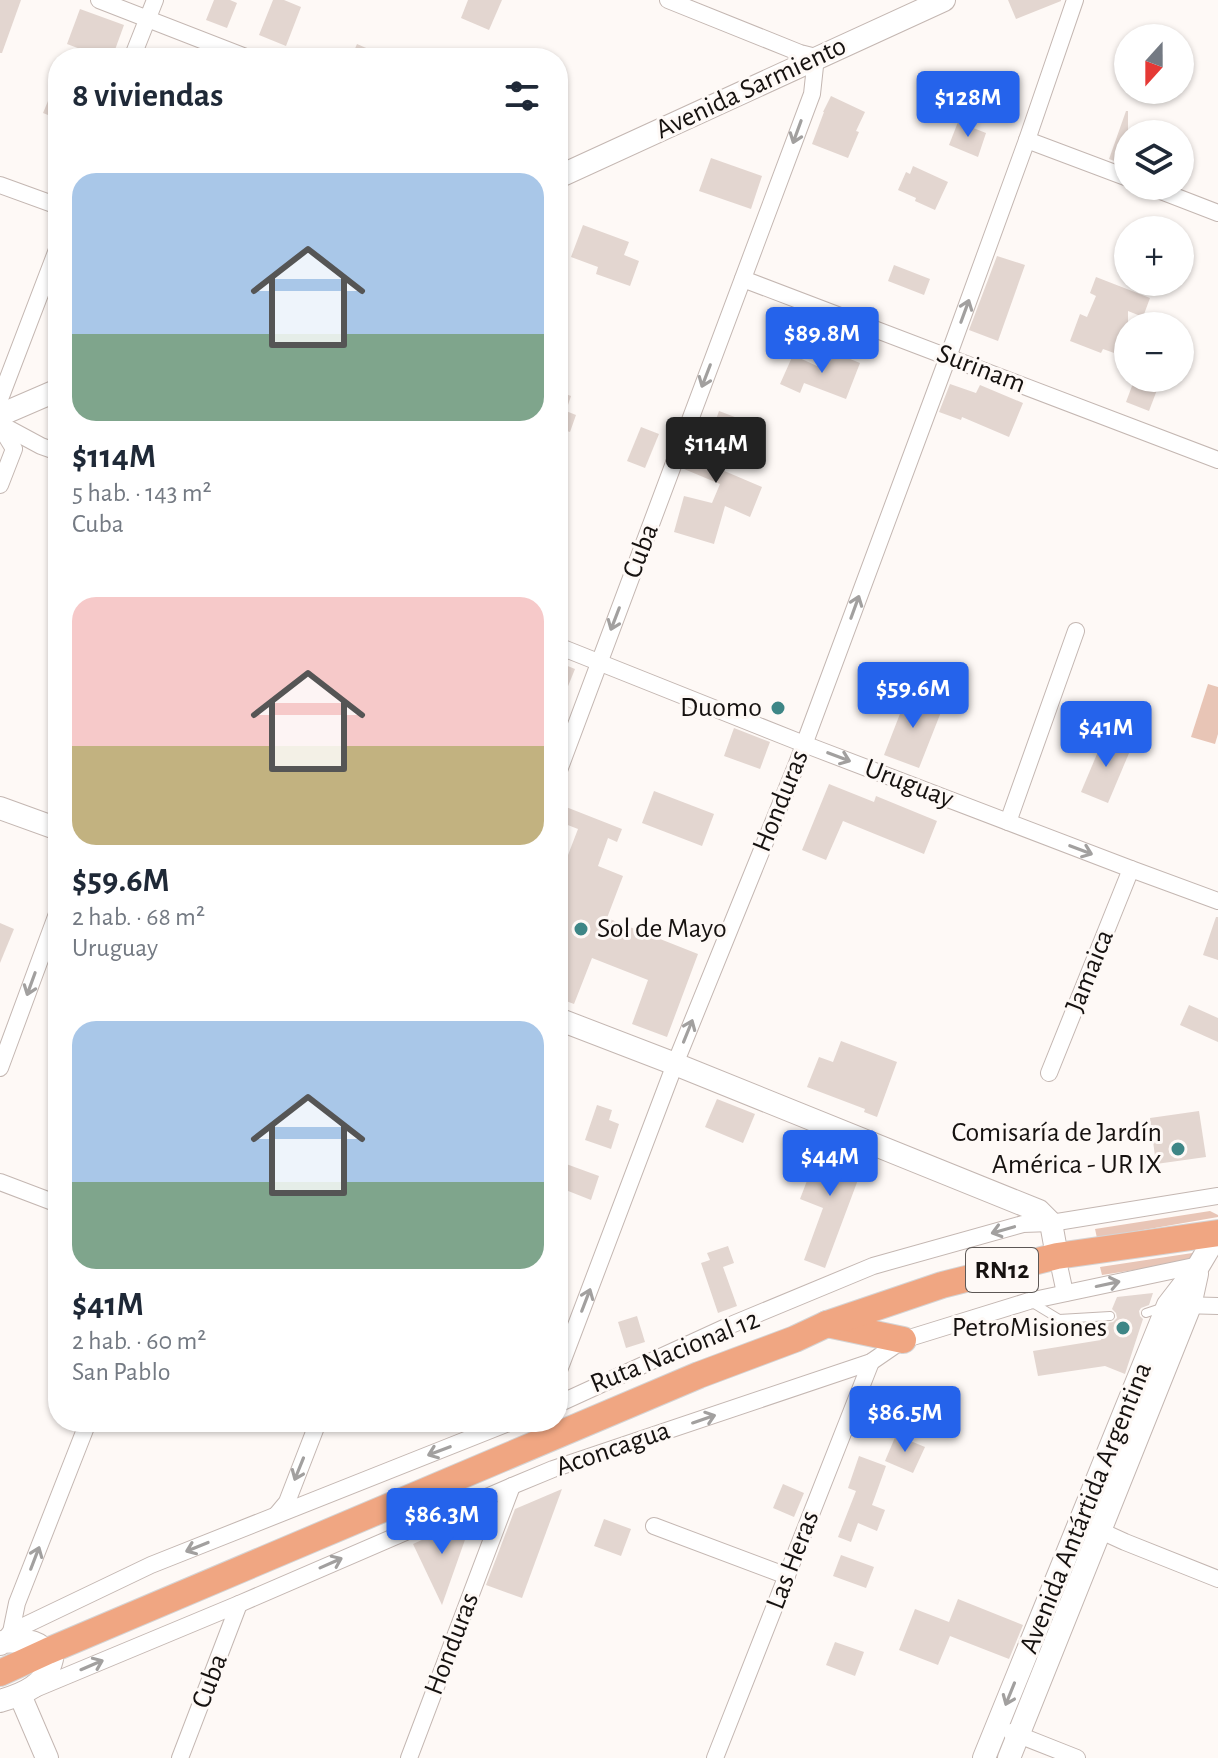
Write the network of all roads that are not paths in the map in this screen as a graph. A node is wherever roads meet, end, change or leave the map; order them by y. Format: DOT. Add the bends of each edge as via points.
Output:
graph roads {
  1 [pos="99,0"];
  2 [pos="155,0"];
  3 [pos="668,0"];
  4 [pos="944,0"];
  5 [pos="1075,0"];
  6 [pos="148,19"];
  7 [pos="136,48"];
  8 [pos="222,48"];
  9 [pos="816,57"];
  10 [pos="1027,140"];
  11 [pos="568,172"];
  12 [pos="1114,173"];
  13 [pos="0,185"];
  14 [pos="1184,200"];
  15 [pos="48,202"];
  16 [pos="1218,213"];
  17 [pos="48,276"];
  18 [pos="743,279"];
  19 [pos="948,357"];
  20 [pos="48,394"];
  21 [pos="1,415"];
  22 [pos="48,448"];
  23 [pos="1218,460"];
  24 [pos="0,485"];
  25 [pos="1076,631"];
  26 [pos="568,650"];
  27 [pos="599,662"];
  28 [pos="804,744"];
  29 [pos="568,746"];
  30 [pos="0,808"];
  31 [pos="1008,822"];
  32 [pos="48,825"];
  33 [pos="1131,869"];
  34 [pos="1218,901"];
  35 [pos="48,938"];
  36 [pos="568,1023"];
  37 [pos="675,1064"];
  38 [pos="0,1068"];
  39 [pos="1049,1073"];
  40 [pos="0,1182"];
  41 [pos="1218,1196"];
  42 [pos="48,1200"];
  43 [pos="1051,1223"];
  44 [pos="1218,1233"];
  45 [pos="1057,1256"];
  46 [pos="1199,1265"];
  47 [pos="1065,1293"];
  48 [pos="1029,1301"];
  49 [pos="1179,1305"];
  50 [pos="1218,1306"];
  51 [pos="1146,1313"];
  52 [pos="1110,1316"];
  53 [pos="827,1324"];
  54 [pos="903,1340"];
  55 [pos="568,1347"];
  56 [pos="871,1362"];
  57 [pos="568,1398"];
  58 [pos="568,1431"];
  59 [pos="84,1432"];
  60 [pos="314,1432"];
  61 [pos="486,1432"];
  62 [pos="565,1432"];
  63 [pos="512,1486"];
  64 [pos="277,1514"];
  65 [pos="654,1526"];
  66 [pos="1090,1526"];
  67 [pos="787,1576"];
  68 [pos="1218,1579"];
  69 [pos="239,1604"];
  70 [pos="3,1639"];
  71 [pos="48,1651"];
  72 [pos="0,1673"];
  73 [pos="7,1700"];
  74 [pos="997,1726"];
  75 [pos="1019,1735"];
  76 [pos="47,1758"];
  77 [pos="180,1758"];
  78 [pos="409,1758"];
  79 [pos="715,1758"];
  80 [pos="984,1758"];
  81 [pos="1009,1758"];
  82 [pos="1077,1758"];
  1 -- 6 [label="street"];
  2 -- 6 [label="street"];
  3 -- 9 [label="street"];
  4 -- 9 [label="main road, Avenida Sarmiento"];
  5 -- 10 [label="street, Honduras"];
  6 -- 7 [label="street"];
  6 -- 8 [label="street"];
  9 -- 11 [label="main road, Avenida Sarmiento"];
  9 -- 18 [label="street, Cuba, one-way" via="812,94"];
  10 -- 12 [label="street"];
  19 -- 10 [label="street, Honduras, one-way"];
  13 -- 15 [label="street"];
  14 -- 16 [label="street"];
  17 -- 21 [label="street"];
  18 -- 19 [label="street, Surinam"];
  18 -- 27 [label="street, Cuba, one-way"];
  19 -- 23 [label="street, Surinam"];
  28 -- 19 [label="street, Honduras, one-way"];
  20 -- 21 [label="main road"];
  21 -- 22 [label="street"];
  21 -- 24 [label="street" via="14,449"];
  25 -- 31 [label="street"];
  26 -- 27 [label="street, Uruguay"];
  27 -- 28 [label="street, Uruguay"];
  27 -- 29 [label="street, Cuba"];
  28 -- 31 [label="street, Uruguay, one-way"];
  37 -- 28 [label="street, Honduras, one-way"];
  30 -- 32 [label="main road"];
  31 -- 33 [label="street, Uruguay, one-way"];
  33 -- 34 [label="street, Uruguay"];
  33 -- 39 [label="street, Jamaica"];
  35 -- 38 [label="street, one-way"];
  36 -- 37 [label="main road"];
  37 -- 43 [label="main road" via="1039,1211"];
  55 -- 37 [label="street, Honduras, one-way"];
  40 -- 42 [label="street"];
  41 -- 43 [label="street"];
  43 -- 45 [label="main road"];
  43 -- 57 [label="street, one-way" via="1023,1224 873,1266"];
  44 -- 45 [label="highway, Ruta Nacional 12 / RN12"];
  44 -- 46 [label="main road, Avenida Antártida Argentina"];
  45 -- 47 [label="street"];
  45 -- 53 [label="highway, Ruta Nacional 12 / RN12" via="942,1285"];
  47 -- 46 [label="street, Aconcagua, one-way"];
  46 -- 49 [label="main road, Avenida Antártida Argentina"];
  47 -- 48 [label="street, Aconcagua"];
  48 -- 52 [label="lane" via="1059,1319"];
  48 -- 54 [label="street, Aconcagua"];
  49 -- 50 [label="street"];
  49 -- 51 [label="lane"];
  49 -- 66 [label="main road, Avenida Antártida Argentina"];
  53 -- 54 [label="highway"];
  53 -- 58 [label="highway, Ruta Nacional 12 / RN12"];
  54 -- 56 [label="street, Aconcagua"];
  63 -- 56 [label="street, Aconcagua, one-way"];
  56 -- 67 [label="street, Las Heras"];
  70 -- 59 [label="street, one-way"];
  60 -- 64 [label="street, one-way" via="287,1502"];
  61 -- 64 [label="street, one-way"];
  62 -- 71 [label="highway, Ruta Nacional 12 / RN12"];
  69 -- 63 [label="street, Aconcagua, one-way"];
  63 -- 78 [label="street, Honduras"];
  64 -- 70 [label="street, one-way" via="151,1565"];
  65 -- 67 [label="street"];
  66 -- 68 [label="street"];
  66 -- 74 [label="main road, Avenida Antártida Argentina, one-way"];
  66 -- 75 [label="main road, Avenida Antártida Argentina"];
  67 -- 79 [label="street, Las Heras"];
  73 -- 69 [label="street, Aconcagua, one-way"];
  69 -- 77 [label="street, Cuba"];
  70 -- 71 [label="main road" via="30,1641"];
  71 -- 72 [label="highway, Ruta Nacional 12 / RN12"];
  71 -- 73 [label="main road" via="52,1659 44,1679"];
  73 -- 76 [label="main road"];
  74 -- 75 [label="street"];
  74 -- 80 [label="main road, Avenida Antártida Argentina"];
  75 -- 81 [label="main road, Avenida Antártida Argentina"];
  75 -- 82 [label="street"];
}
